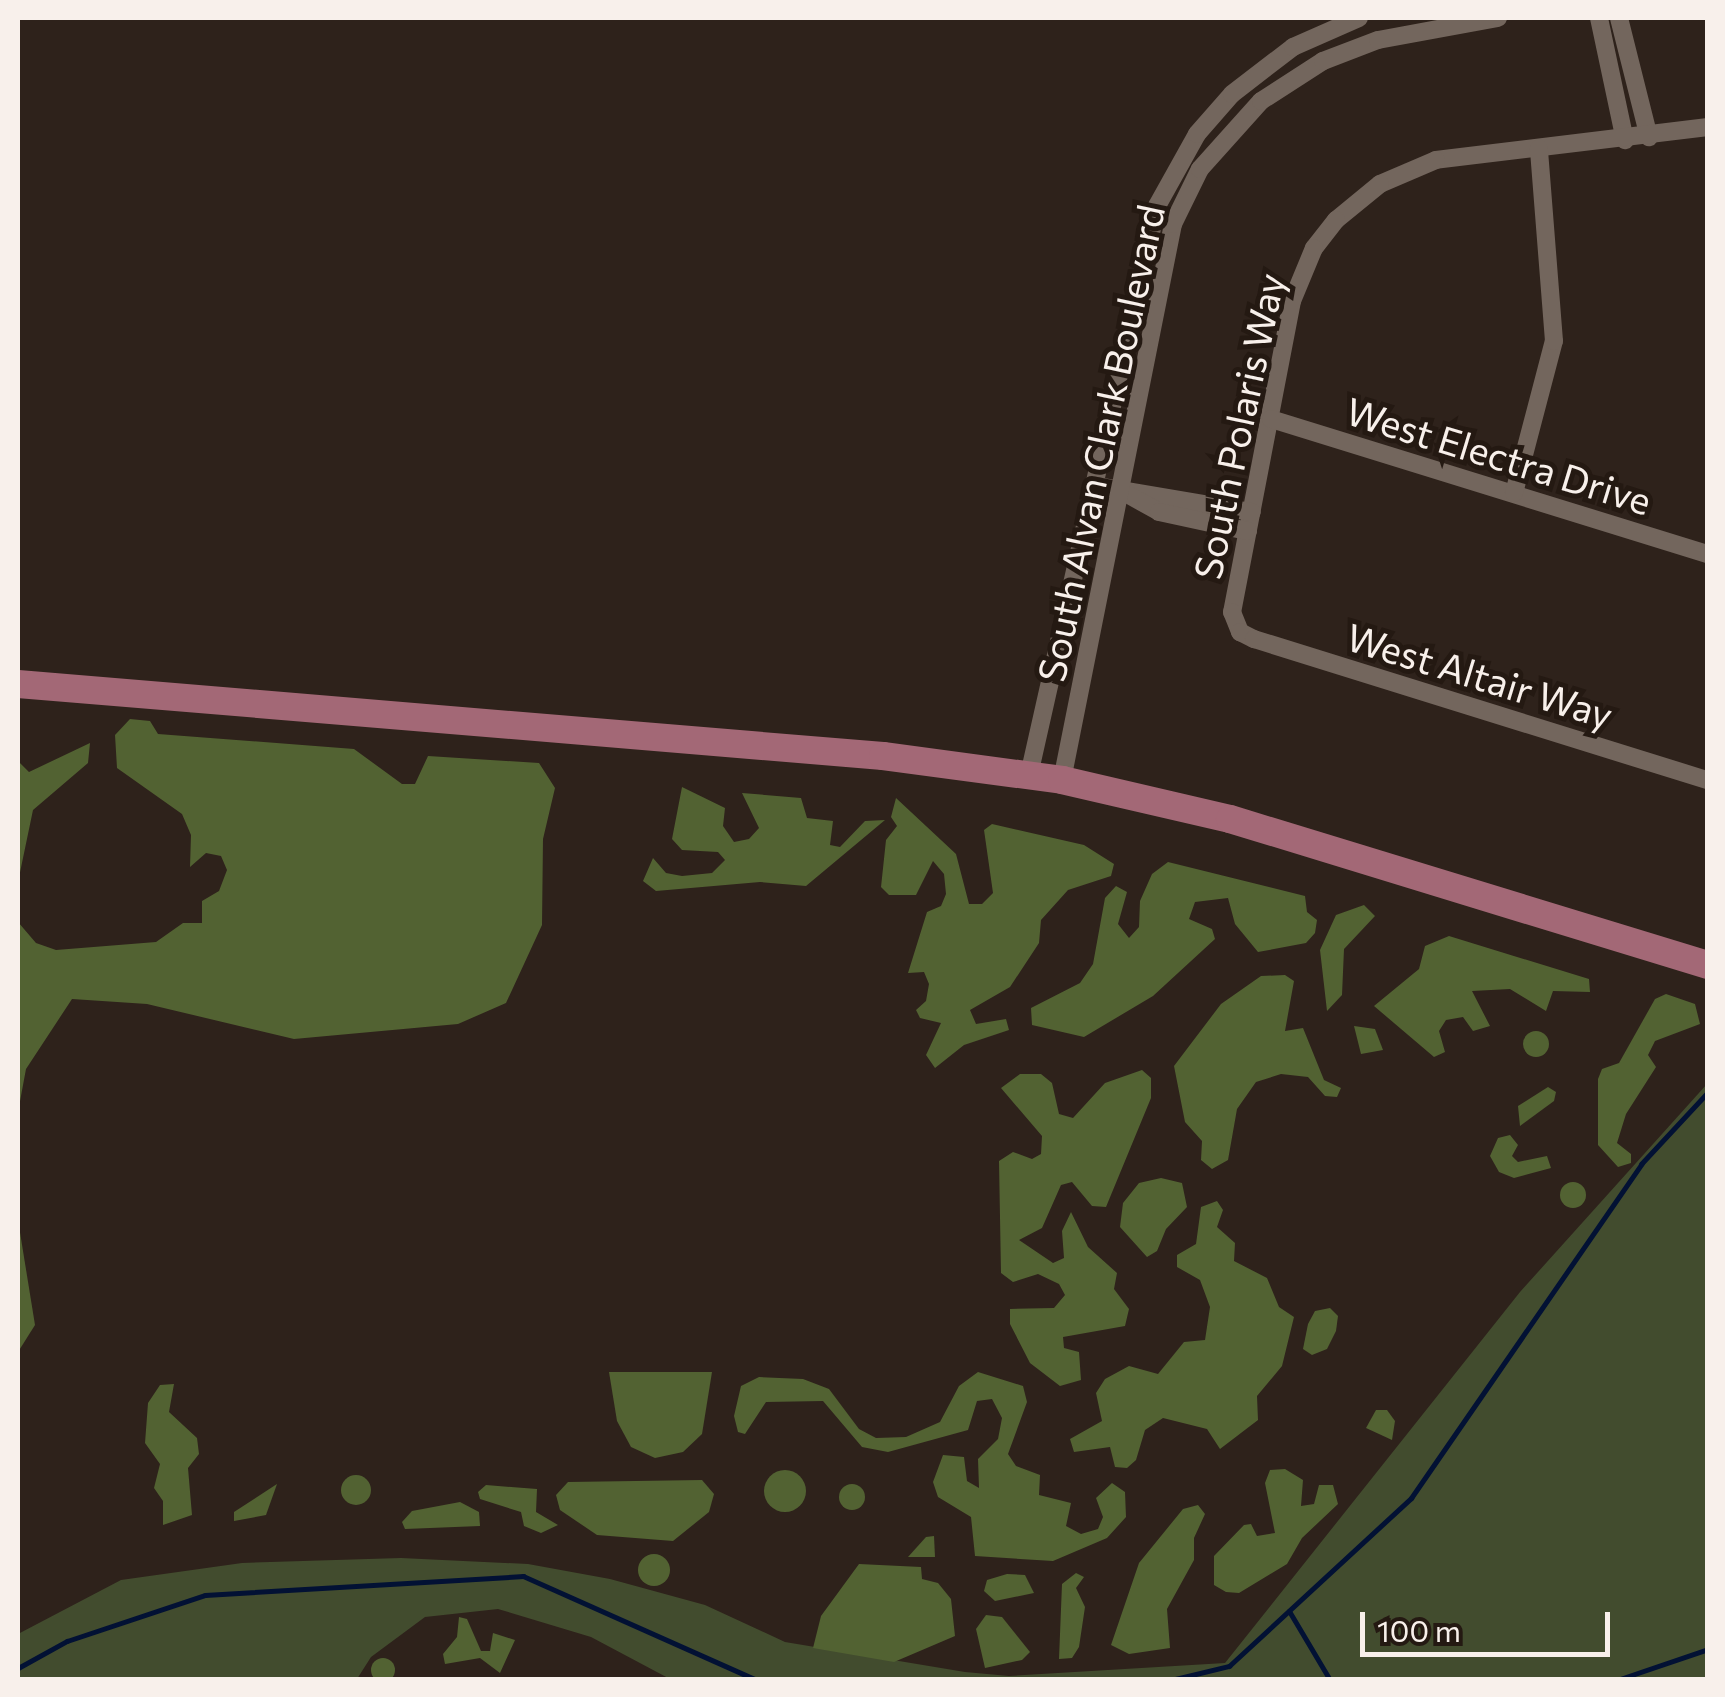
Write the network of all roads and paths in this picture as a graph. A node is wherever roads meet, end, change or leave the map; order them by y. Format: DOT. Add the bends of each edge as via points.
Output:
graph roads {
  1 [pos="1359,18"];
  2 [pos="1498,18"];
  3 [pos="1599,18"];
  4 [pos="1619,18"];
  5 [pos="1708,128"];
  6 [pos="1649,137"];
  7 [pos="1624,140"];
  8 [pos="1540,149"];
  9 [pos="1271,420"];
  10 [pos="1092,484"];
  11 [pos="1123,492"];
  12 [pos="1514,492"];
  13 [pos="1250,522"];
  14 [pos="1708,554"];
  15 [pos="1236,627"];
  16 [pos="18,684"];
  17 [pos="1029,775"];
  18 [pos="1062,780"];
  19 [pos="1708,780"];
  20 [pos="1708,965"];
  1 -- 10 [label="street, South Alvan Clark Boulevard" via="1293,46 1232,94 1198,134 1158,206"];
  2 -- 11 [label="street, South Alvan Clark Boulevard" via="1378,40 1322,60 1262,100 1214,150 1172,224"];
  3 -- 7 [label="street"];
  4 -- 6 [label="street"];
  5 -- 6 [label="street, South Polaris Way"];
  6 -- 7 [label="street, South Polaris Way"];
  7 -- 8 [label="street, South Polaris Way"];
  8 -- 9 [label="street, South Polaris Way" via="1424,163 1362,196 1336,220 1297,284"];
  8 -- 12 [label="street" via="1554,341"];
  9 -- 12 [label="street, West Electra Drive"];
  9 -- 13 [label="street, South Polaris Way"];
  10 -- 11 [label="street"];
  10 -- 17 [label="street, South Alvan Clark Boulevard"];
  11 -- 13 [label="street"];
  11 -- 18 [label="street, South Alvan Clark Boulevard"];
  12 -- 14 [label="street, West Electra Drive"];
  13 -- 15 [label="street, South Polaris Way" via="1232,605"];
  15 -- 19 [label="street, West Altair Way" via="1254,639"];
  16 -- 17 [label="main road" via="882,756"];
  17 -- 18 [label="main road"];
  18 -- 20 [label="main road" via="1230,819"];
}
